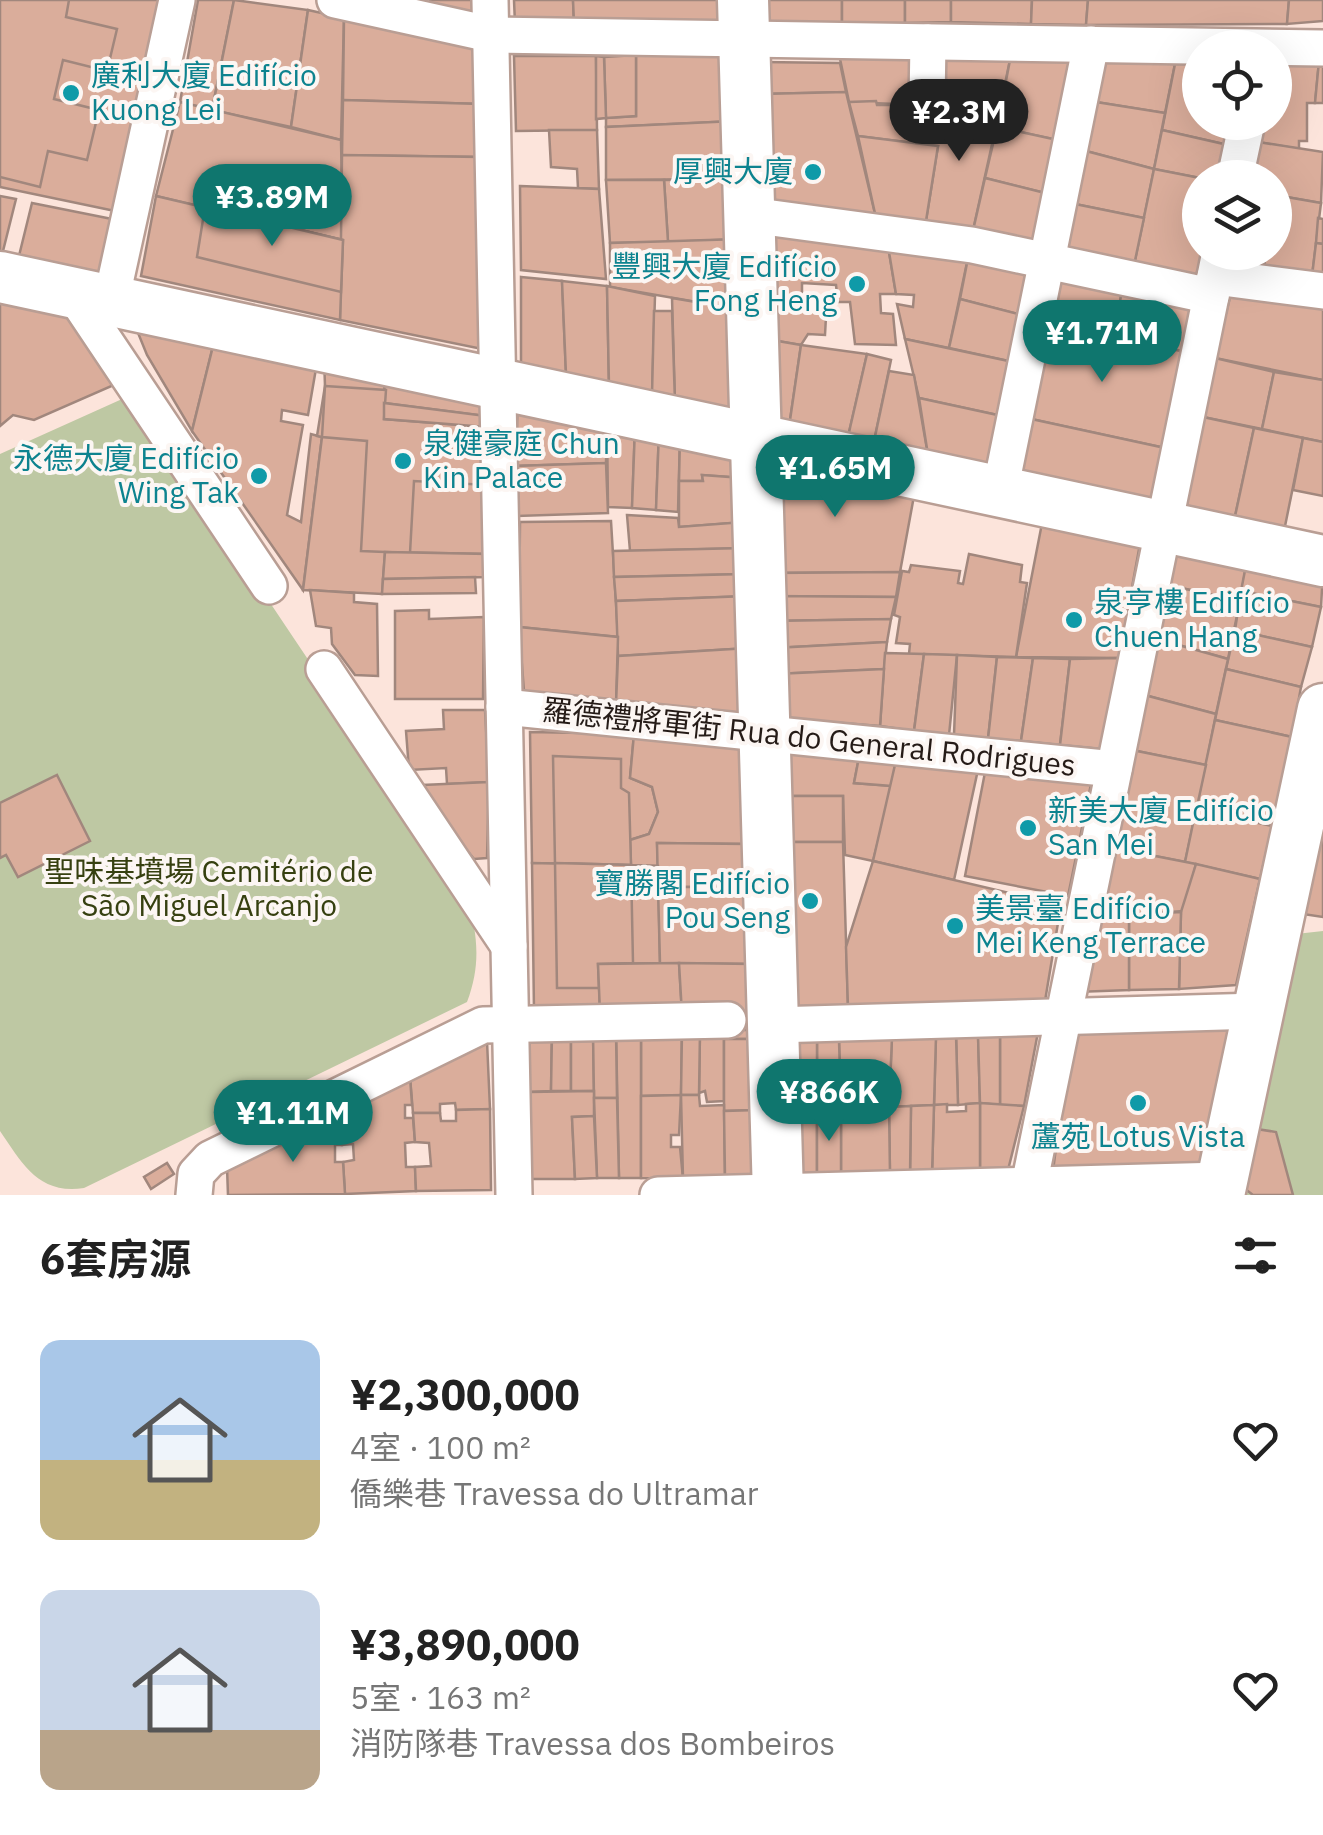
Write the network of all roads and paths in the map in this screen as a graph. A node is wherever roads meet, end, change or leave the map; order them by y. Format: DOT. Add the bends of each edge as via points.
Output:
graph roads {
  1 [pos="177,0"];
  2 [pos="336,0"];
  3 [pos="490,17"];
  4 [pos="744,19"];
  5 [pos="928,42"];
  6 [pos="1090,44"];
  7 [pos="1182,46"];
  8 [pos="1292,47"];
  9 [pos="1323,48"];
  10 [pos="927,102"];
  11 [pos="750,215"];
  12 [pos="1047,261"];
  13 [pos="1215,275"];
  14 [pos="0,277"];
  15 [pos="1323,291"];
  16 [pos="91,296"];
  17 [pos="498,384"];
  18 [pos="756,439"];
  19 [pos="1000,491"];
  20 [pos="1164,526"];
  21 [pos="1323,560"];
  22 [pos="268,586"];
  23 [pos="324,669"];
  24 [pos="504,707"];
  25 [pos="764,734"];
  26 [pos="1320,737"];
  27 [pos="1114,769"];
  28 [pos="510,946"];
  29 [pos="1258,1011"];
  30 [pos="1064,1015"];
  31 [pos="751,1023"];
  32 [pos="511,1024"];
  33 [pos="1220,1188"];
  34 [pos="1028,1189"];
  35 [pos="778,1193"];
  36 [pos="194,1195"];
  37 [pos="514,1195"];
  38 [pos="658,1195"];
  1 -- 16 [label="street"];
  2 -- 3 [label="street"];
  3 -- 4 [label="street"];
  3 -- 17 [label="street"];
  4 -- 5 [label="street"];
  4 -- 11 [label="street"];
  5 -- 6 [label="street"];
  5 -- 10 [label="street"];
  6 -- 7 [label="street"];
  6 -- 12 [label="street"];
  8 -- 9 [label="street"];
  11 -- 12 [label="street"];
  11 -- 18 [label="street"];
  12 -- 13 [label="street"];
  12 -- 19 [label="street"];
  13 -- 15 [label="street"];
  13 -- 20 [label="street"];
  14 -- 16 [label="street"];
  16 -- 17 [label="street"];
  16 -- 22 [label="street"];
  17 -- 18 [label="street"];
  17 -- 24 [label="street"];
  18 -- 19 [label="street"];
  18 -- 25 [label="street"];
  19 -- 20 [label="street"];
  20 -- 21 [label="street"];
  20 -- 27 [label="street"];
  23 -- 28 [label="street"];
  24 -- 25 [label="street, 羅德禮將軍街 Rua do General Rodrigues"];
  24 -- 28 [label="street"];
  25 -- 27 [label="street, 羅德禮將軍街 Rua do General Rodrigues"];
  25 -- 31 [label="street"];
  26 -- 29 [label="street"];
  27 -- 30 [label="street"];
  28 -- 32 [label="street"];
  29 -- 30 [label="street"];
  29 -- 33 [label="street"];
  30 -- 31 [label="street"];
  30 -- 34 [label="street"];
  31 -- 32 [label="street"];
  31 -- 35 [label="street"];
  32 -- 36 [label="street" via="482,1025 210,1159 196,1174"];
  32 -- 37 [label="street"];
  33 -- 34 [label="street"];
  34 -- 35 [label="street"];
  35 -- 38 [label="street"];
}
